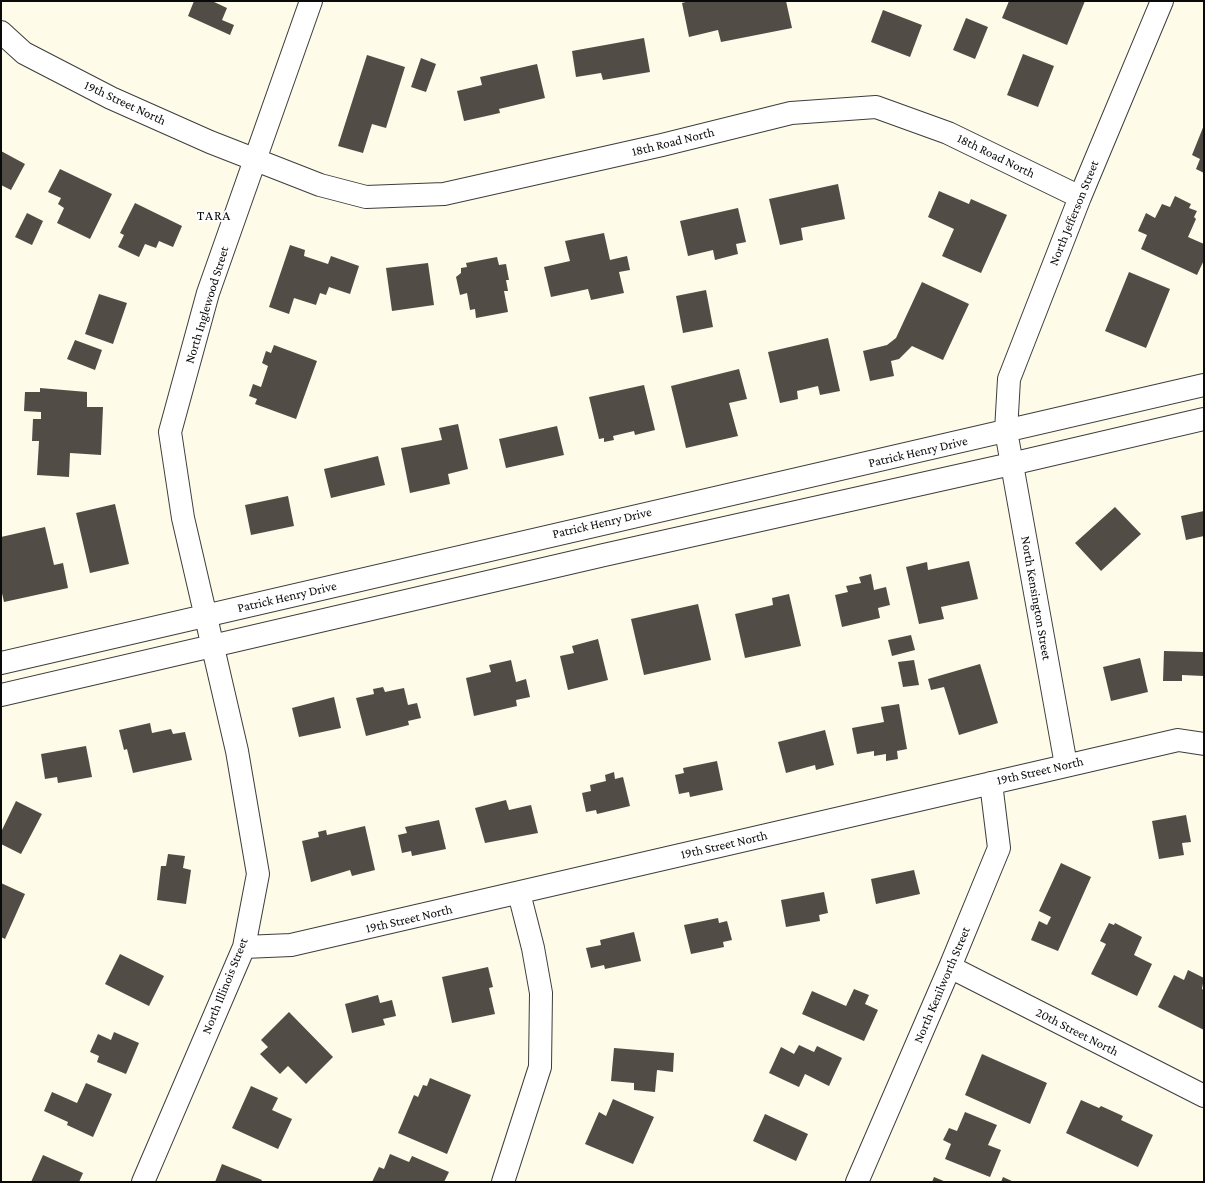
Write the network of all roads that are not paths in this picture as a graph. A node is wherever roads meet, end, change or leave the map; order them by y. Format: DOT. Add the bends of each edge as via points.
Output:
graph roads {
  1 [pos="311,1"];
  2 [pos="1162,1"];
  3 [pos="1,32"];
  4 [pos="256,160"];
  5 [pos="1080,197"];
  6 [pos="1204,385"];
  7 [pos="1204,419"];
  8 [pos="1006,431"];
  9 [pos="1011,464"];
  10 [pos="598,524"];
  11 [pos="604,555"];
  12 [pos="207,616"];
  13 [pos="213,647"];
  14 [pos="1,663"];
  15 [pos="1,695"];
  16 [pos="1204,744"];
  17 [pos="1066,765"];
  18 [pos="991,783"];
  19 [pos="519,893"];
  20 [pos="244,947"];
  21 [pos="950,968"];
  22 [pos="1204,1096"];
  23 [pos="143,1182"];
  24 [pos="503,1182"];
  25 [pos="857,1182"];
  1 -- 4 [label="street, North Inglewood Street"];
  2 -- 5 [label="street, North Jefferson Street"];
  3 -- 4 [label="street, 19th Street North" via="24,53 111,98"];
  4 -- 5 [label="street, 18th Road North" via="320,185 366,196 444,194 791,113 876,107 948,133"];
  4 -- 12 [label="street, North Inglewood Street" via="208,293 170,432 184,518"];
  5 -- 8 [label="street, North Jefferson Street" via="1009,379"];
  6 -- 8 [label="street, Patrick Henry Drive"];
  7 -- 9 [label="street"];
  8 -- 9 [label="street, North Kensington Street"];
  8 -- 10 [label="street, Patrick Henry Drive"];
  9 -- 11 [label="street"];
  9 -- 17 [label="street, North Kensington Street"];
  10 -- 11 [label="street"];
  10 -- 12 [label="street, Patrick Henry Drive"];
  11 -- 13 [label="street"];
  12 -- 13 [label="street, North Illinois Street"];
  12 -- 14 [label="street, Patrick Henry Drive"];
  13 -- 15 [label="street"];
  13 -- 20 [label="street, North Illinois Street" via="237,752 258,874"];
  16 -- 17 [label="street, 19th Street North" via="1178,740"];
  17 -- 18 [label="street, 19th Street North"];
  18 -- 19 [label="street, 19th Street North"];
  18 -- 21 [label="street, North Kenilworth Street" via="999,848"];
  19 -- 20 [label="street, 19th Street North" via="291,945"];
  19 -- 24 [label="street" via="541,993 540,1067"];
  20 -- 23 [label="street, North Illinois Street"];
  21 -- 22 [label="street, 20th Street North"];
  21 -- 25 [label="street, North Kenilworth Street"];
}
